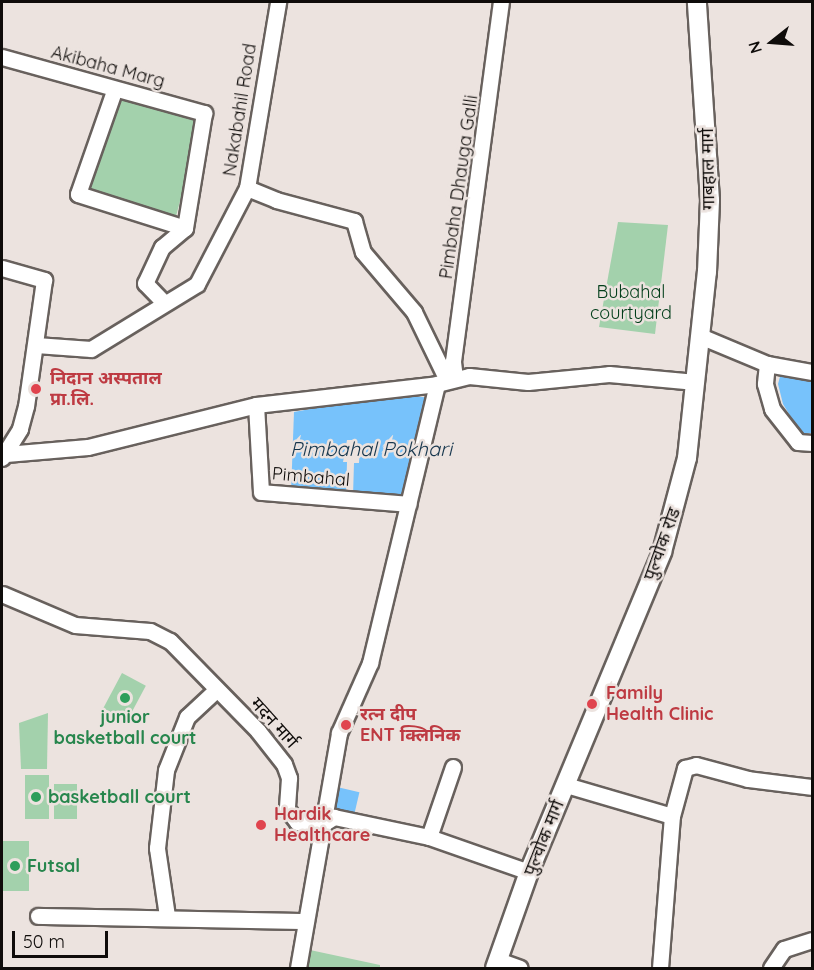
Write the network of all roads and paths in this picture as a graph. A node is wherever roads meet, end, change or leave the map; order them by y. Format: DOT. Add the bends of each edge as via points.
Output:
graph roads {
  1 [pos="278,2"];
  2 [pos="501,2"];
  3 [pos="697,2"];
  4 [pos="2,57"];
  5 [pos="114,91"];
  6 [pos="247,188"];
  7 [pos="185,228"];
  8 [pos="2,268"];
  9 [pos="164,303"];
  10 [pos="700,336"];
  11 [pos="36,345"];
  12 [pos="699,360"];
  13 [pos="767,364"];
  14 [pos="813,372"];
  15 [pos="446,381"];
  16 [pos="696,382"];
  17 [pos="256,405"];
  18 [pos="813,443"];
  19 [pos="4,456"];
  20 [pos="410,504"];
  21 [pos="2,594"];
  22 [pos="216,690"];
  23 [pos="592,718"];
  24 [pos="453,767"];
  25 [pos="566,785"];
  26 [pos="813,787"];
  27 [pos="672,816"];
  28 [pos="320,826"];
  29 [pos="429,837"];
  30 [pos="529,872"];
  31 [pos="38,916"];
  32 [pos="167,916"];
  33 [pos="306,921"];
  34 [pos="813,940"];
  35 [pos="508,966"];
  36 [pos="298,969"];
  37 [pos="660,969"];
  38 [pos="771,969"];
  1 -- 6 [label="street, Nakabahil Road"];
  2 -- 15 [label="street, Pimbaha Dhauga Galli" via="453,361"];
  3 -- 10 [label="main road, गाबहाल मार्ग" via="710,200"];
  4 -- 5 [label="street, Akibaha Marg"];
  5 -- 7 [label="street, Akibaha Marg" via="204,113"];
  5 -- 7 [label="street" via="78,194"];
  6 -- 9 [label="street, Nakabahil Road" via="197,284"];
  6 -- 15 [label="street" via="354,221 363,252 414,312"];
  7 -- 9 [label="street" via="162,247 145,283"];
  8 -- 11 [label="street" via="44,280"];
  9 -- 11 [label="street, Nakabahil Road" via="91,349"];
  10 -- 12 [label="main road, गाबहाल मार्ग"];
  10 -- 13 [label="street"];
  11 -- 19 [label="street" via="20,429"];
  12 -- 16 [label="main road, पुल्चोक रोड"];
  13 -- 14 [label="street"];
  13 -- 18 [label="street" via="765,384 784,429 798,442"];
  15 -- 16 [label="street" via="528,382 609,374"];
  15 -- 17 [label="street"];
  15 -- 20 [label="street, Pimbaha Dhauga Galli"];
  16 -- 23 [label="main road, पुल्चोक रोड" via="677,508"];
  17 -- 19 [label="street" via="88,447"];
  17 -- 20 [label="street, Pimbahal" via="261,492"];
  20 -- 28 [label="street, Pimbaha Dhauga Galli" via="370,663 339,733"];
  21 -- 22 [label="street, मदन मार्ग" via="75,625 150,632 170,641"];
  22 -- 28 [label="street, मदन मार्ग" via="258,731 284,764 289,778 287,809 293,819"];
  22 -- 32 [label="street" via="187,717 166,770 157,849"];
  23 -- 25 [label="main road, पुल्चोक मार्ग"];
  24 -- 29 [label="street"];
  25 -- 27 [label="street"];
  25 -- 30 [label="main road, पुल्चोक मार्ग"];
  26 -- 27 [label="street" via="748,779 689,765"];
  27 -- 37 [label="street"];
  28 -- 29 [label="street" via="334,817"];
  28 -- 33 [label="street, Pimbaha Dhauga Galli"];
  29 -- 30 [label="street"];
  30 -- 35 [label="main road, पुल्चोक मार्ग"];
  31 -- 32 [label="street"];
  32 -- 33 [label="street"];
  33 -- 36 [label="street, Pimbaha Dhauga Galli"];
  34 -- 38 [label="street" via="784,949"];
}
